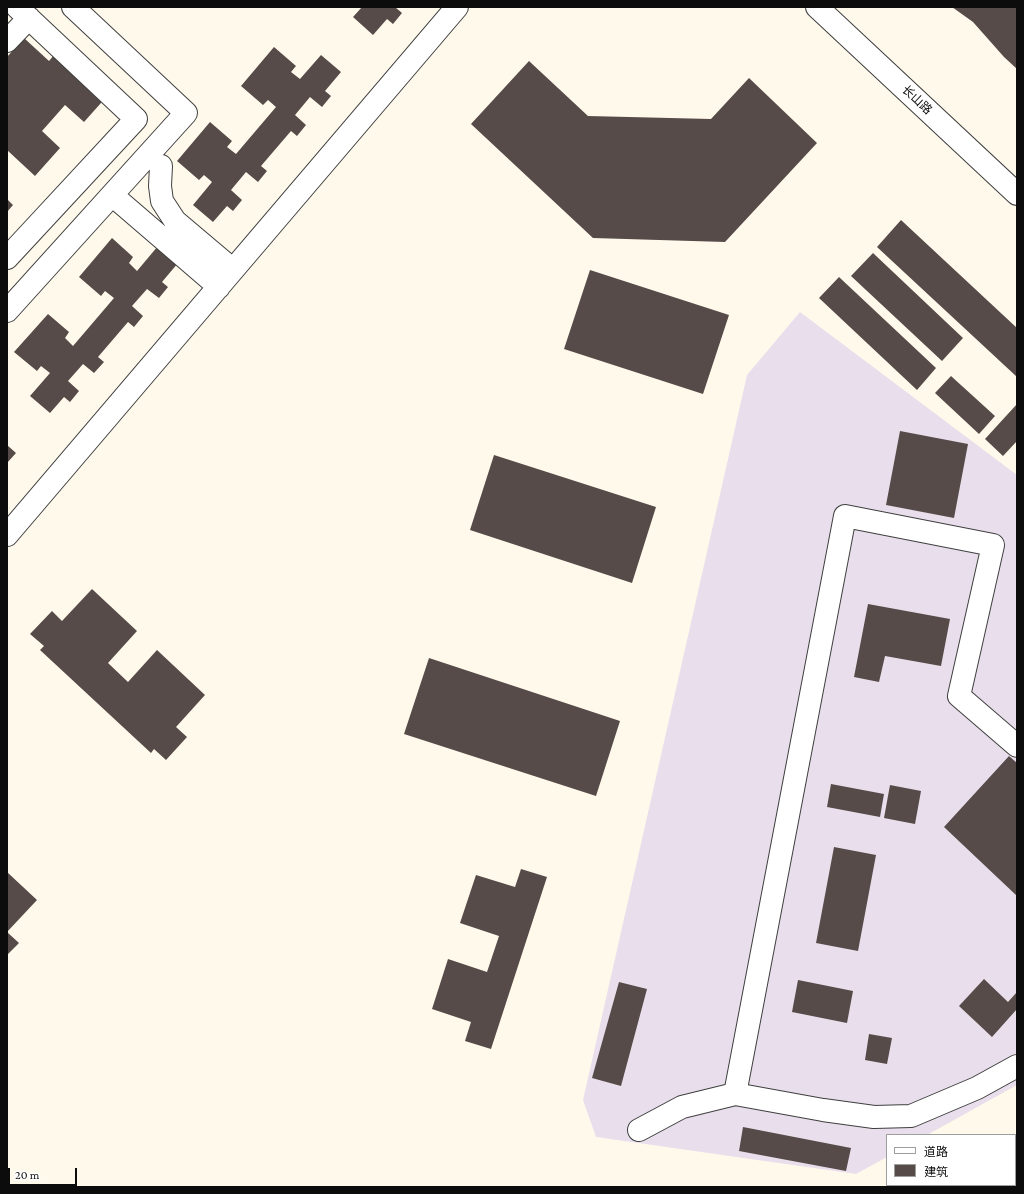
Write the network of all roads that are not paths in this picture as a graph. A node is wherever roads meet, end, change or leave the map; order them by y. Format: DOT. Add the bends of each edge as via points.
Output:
graph roads {
  1 [pos="73,7"];
  2 [pos="457,7"];
  3 [pos="817,7"];
  4 [pos="23,12"];
  5 [pos="7,41"];
  6 [pos="161,166"];
  7 [pos="1017,194"];
  8 [pos="112,195"];
  9 [pos="7,258"];
  10 [pos="233,270"];
  11 [pos="219,287"];
  12 [pos="7,311"];
  13 [pos="7,535"];
  14 [pos="1017,746"];
  15 [pos="1017,1066"];
  16 [pos="735,1094"];
  17 [pos="639,1130"];
  1 -- 8 [label="street" via="186,113"];
  2 -- 10 [label="street"];
  3 -- 7 [label="street, 长山路"];
  4 -- 5 [label="street"];
  4 -- 9 [label="street" via="136,119"];
  6 -- 10 [label="street" via="162,201 175,221"];
  8 -- 11 [label="street"];
  8 -- 12 [label="street"];
  10 -- 11 [label="street"];
  11 -- 13 [label="street"];
  14 -- 16 [label="street" via="959,696 993,545 845,516"];
  15 -- 16 [label="street" via="977,1088 911,1116 874,1117"];
  16 -- 17 [label="street" via="682,1107"];
}
